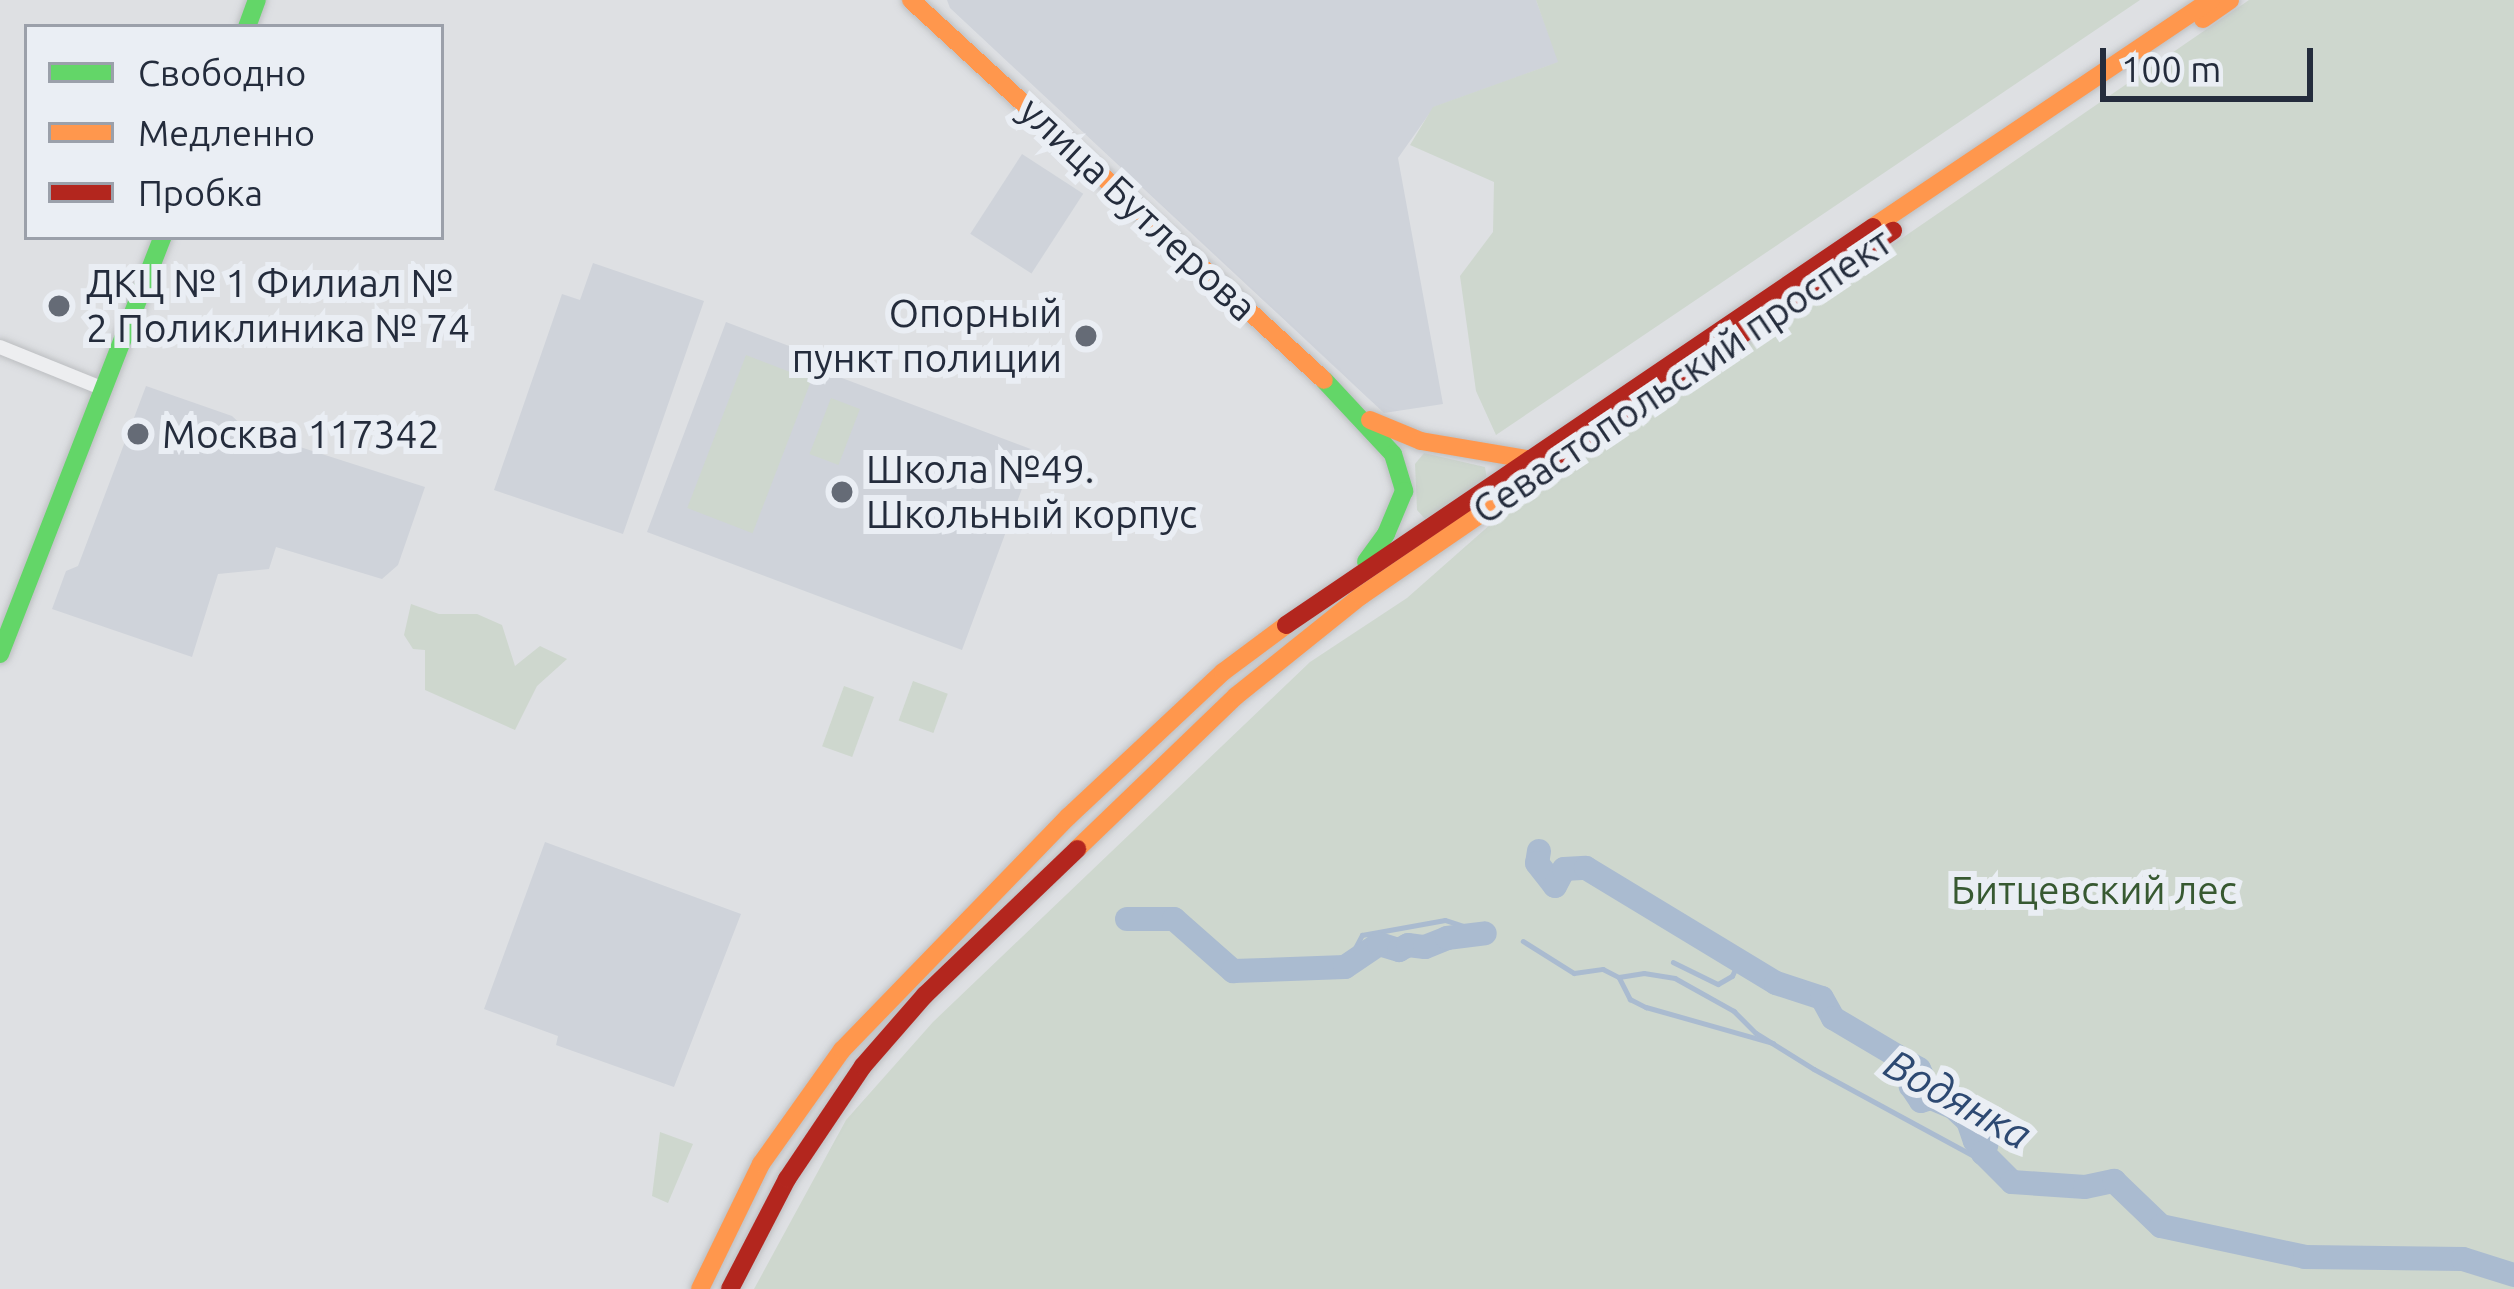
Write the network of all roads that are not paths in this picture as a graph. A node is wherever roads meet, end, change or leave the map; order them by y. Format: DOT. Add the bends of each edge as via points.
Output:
graph roads {
  1 [pos="911,0"];
  2 [pos="2211,0"];
  3 [pos="2230,0"];
  4 [pos="162,240"];
  5 [pos="0,347"];
  6 [pos="104,389"];
  7 [pos="1366,418"];
  8 [pos="1533,460"];
  9 [pos="1360,571"];
  10 [pos="0,654"];
  11 [pos="1133,755"];
  12 [pos="1151,775"];
  13 [pos="700,1289"];
  14 [pos="730,1289"];
  1 -- 7 [label="main road, улица Бутлерова"];
  2 -- 8 [label="main road, Севастопольский проспект"];
  3 -- 12 [label="main road, Севастопольский проспект" via="1361,596"];
  4 -- 6 [label="main road"];
  5 -- 6 [label="street"];
  6 -- 10 [label="main road"];
  7 -- 8 [label="main road, улица Бутлерова" via="1421,441"];
  7 -- 9 [label="main road, улица Бутлерова" via="1393,454 1404,491"];
  8 -- 9 [label="main road, Севастопольский проспект"];
  9 -- 11 [label="main road, Севастопольский проспект" via="1223,672"];
  11 -- 12 [label="street" via="1152,756"];
  11 -- 13 [label="main road, Севастопольский проспект" via="842,1050 761,1164"];
  12 -- 14 [label="main road, Севастопольский проспект" via="863,1066 787,1179"];
}
